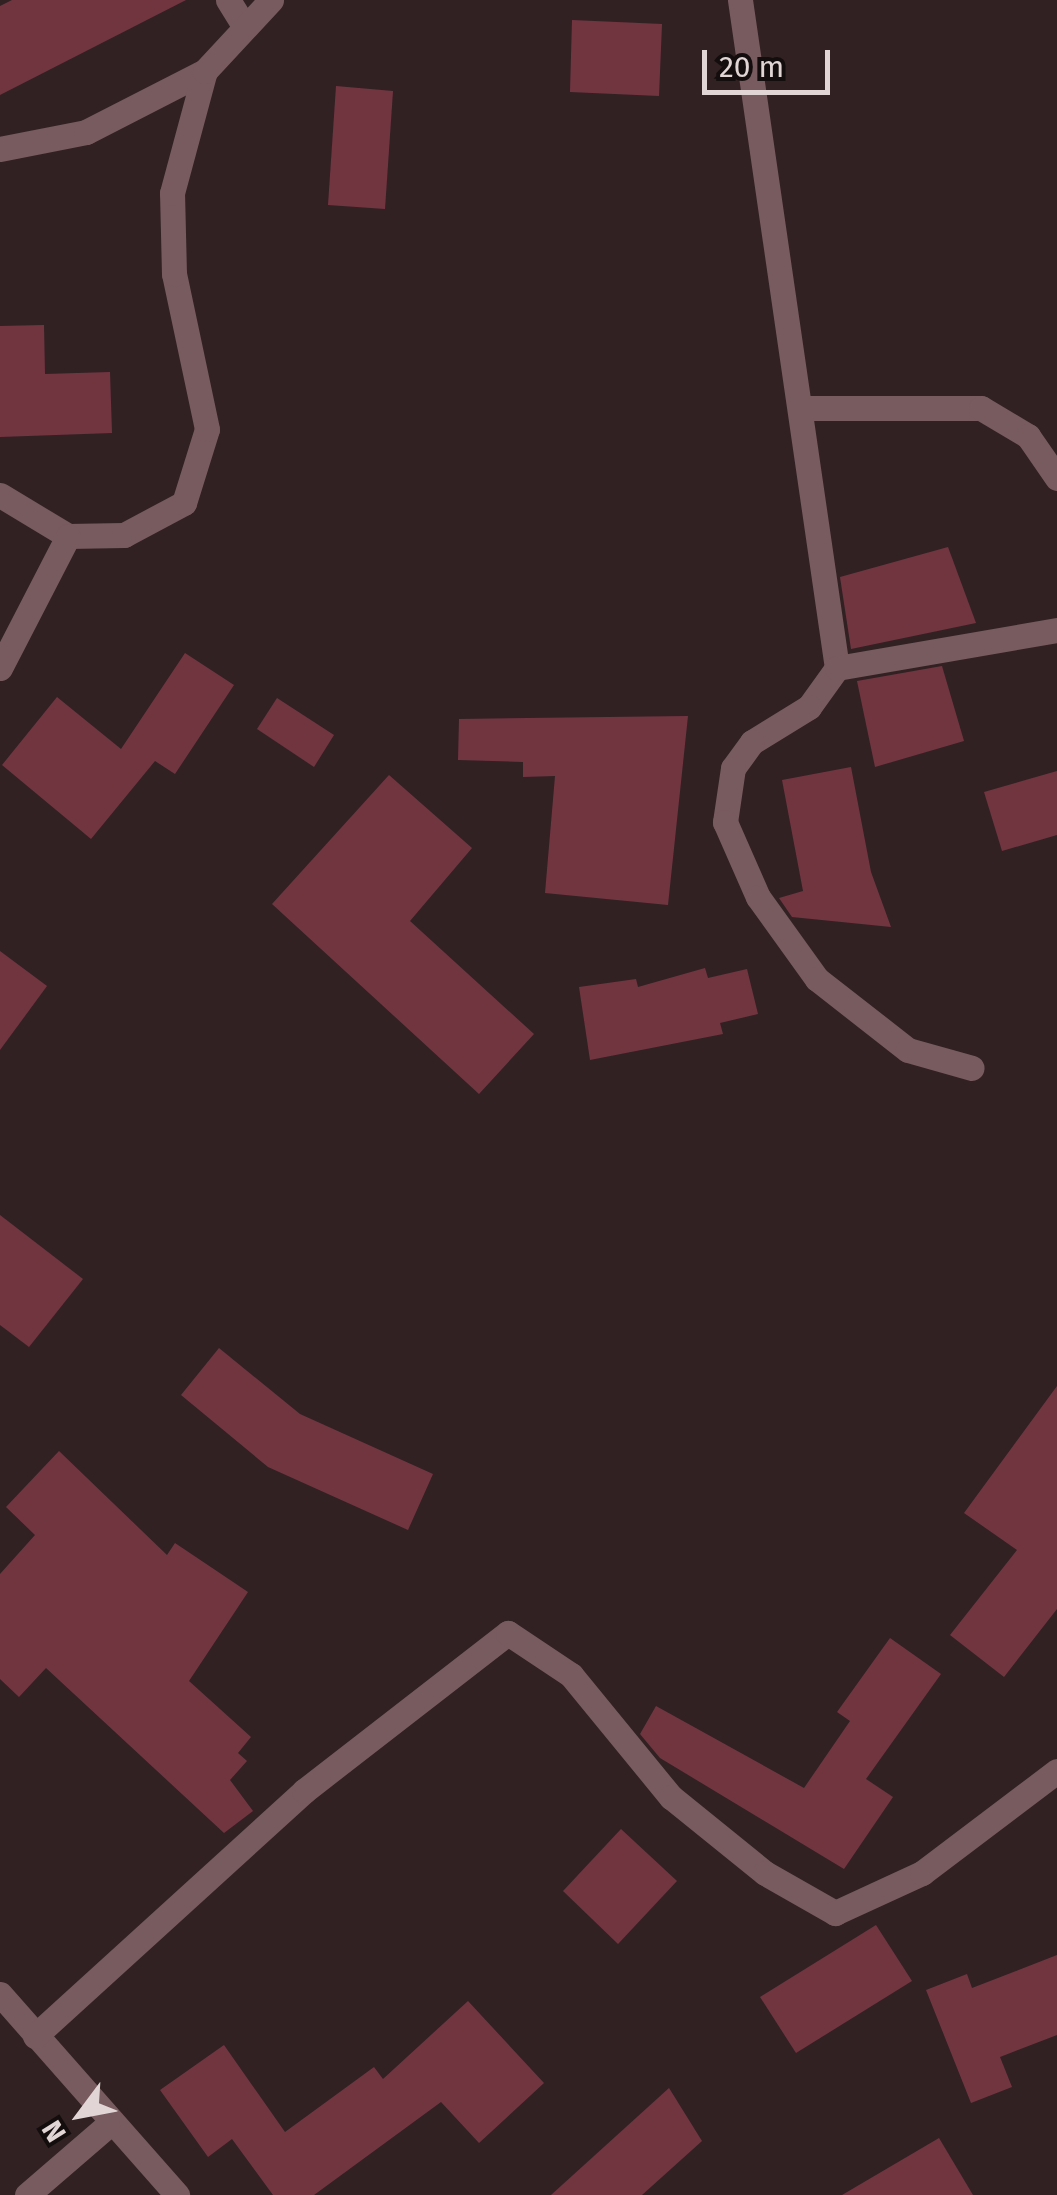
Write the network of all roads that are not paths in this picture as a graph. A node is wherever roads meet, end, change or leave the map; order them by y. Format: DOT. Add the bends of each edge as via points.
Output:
graph roads {
  1 [pos="271,0"];
  2 [pos="740,0"];
  3 [pos="235,11"];
  4 [pos="205,71"];
  5 [pos="0,150"];
  6 [pos="805,408"];
  7 [pos="1057,478"];
  8 [pos="0,495"];
  9 [pos="68,536"];
  10 [pos="1057,630"];
  11 [pos="0,668"];
  12 [pos="838,668"];
  13 [pos="972,1068"];
  14 [pos="1057,1771"];
  15 [pos="0,1994"];
  16 [pos="34,2036"];
  17 [pos="108,2126"];
  18 [pos="27,2195"];
  19 [pos="177,2195"];
  1 -- 3 [label="street"];
  2 -- 6 [label="street"];
  3 -- 4 [label="street"];
  4 -- 5 [label="street" via="86,132"];
  4 -- 9 [label="street" via="172,193 174,274 207,429 184,504 124,534"];
  6 -- 7 [label="street" via="980,408 1028,436"];
  6 -- 12 [label="street"];
  8 -- 9 [label="street"];
  9 -- 11 [label="street"];
  10 -- 12 [label="street"];
  12 -- 13 [label="street" via="810,707 752,742 733,768 724,822 758,897 817,979 908,1050"];
  14 -- 16 [label="street" via="922,1872 835,1912 765,1873 671,1796 571,1675 508,1632 304,1791"];
  15 -- 16 [label="street"];
  16 -- 17 [label="street"];
  17 -- 18 [label="street"];
  17 -- 19 [label="street"];
}
